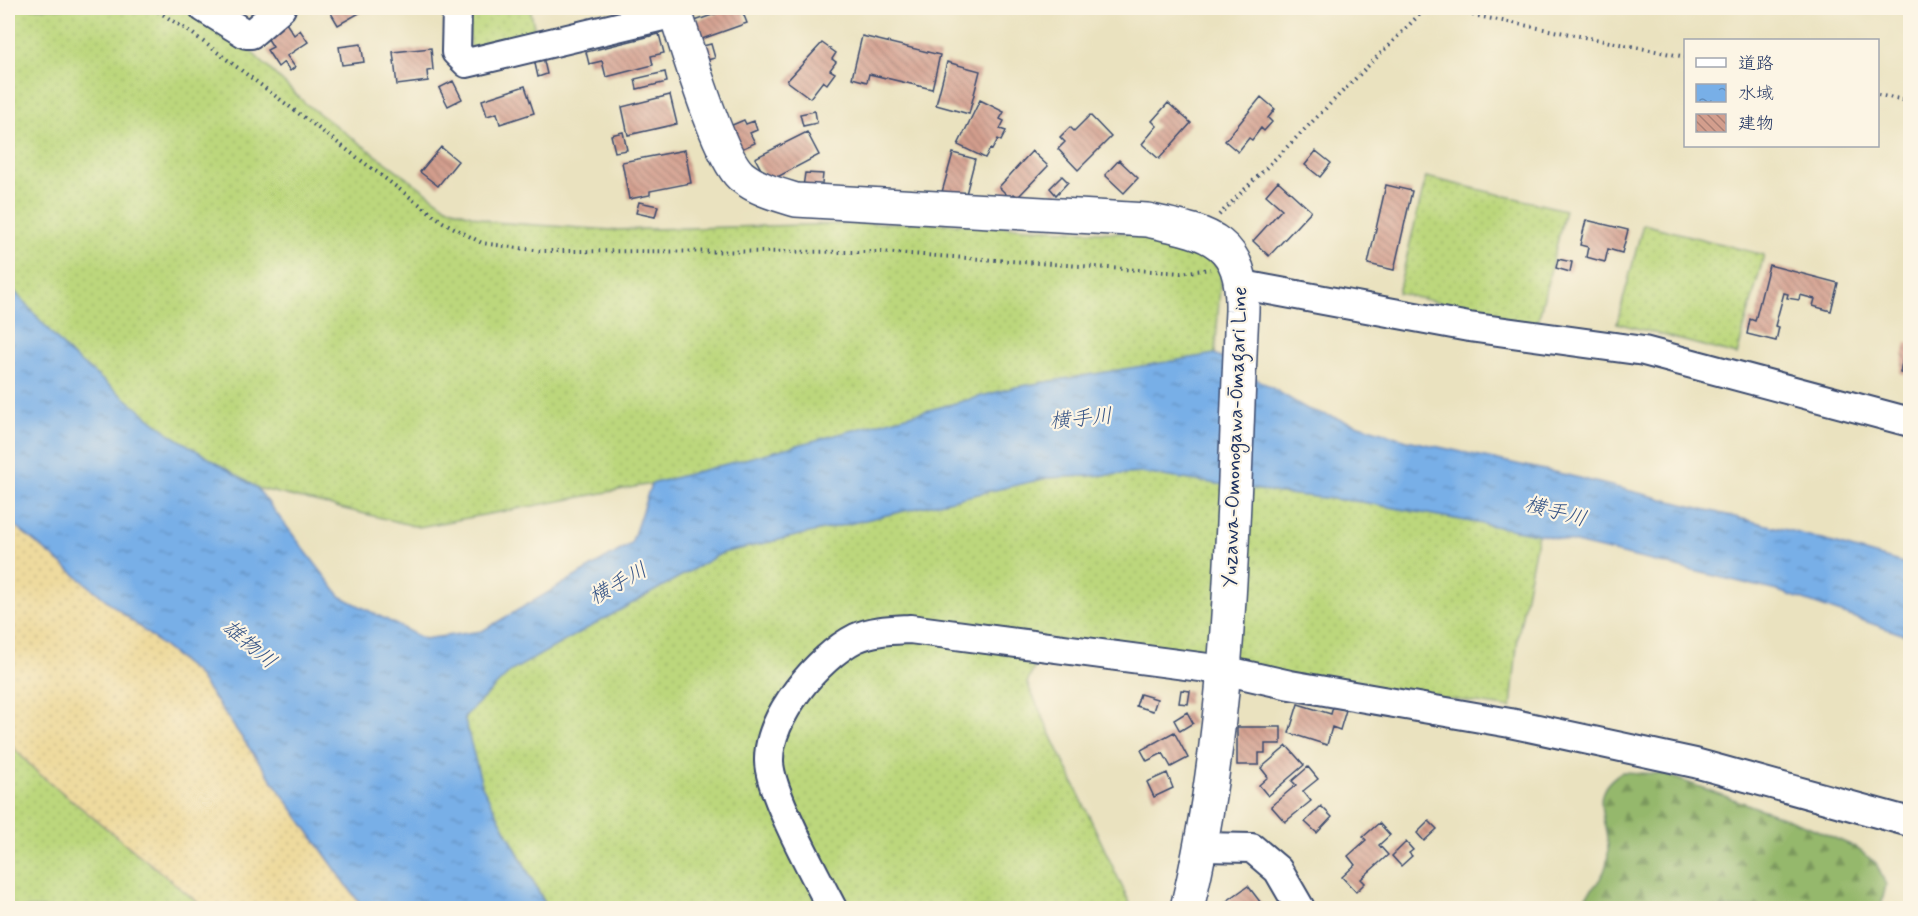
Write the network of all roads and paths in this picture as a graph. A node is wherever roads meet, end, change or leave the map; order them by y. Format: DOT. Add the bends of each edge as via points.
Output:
graph roads {
  1 [pos="153,8"];
  2 [pos="204,8"];
  3 [pos="281,8"];
  4 [pos="457,8"];
  5 [pos="1426,8"];
  6 [pos="1437,8"];
  7 [pos="675,10"];
  8 [pos="1454,10"];
  9 [pos="1684,57"];
  10 [pos="1879,95"];
  11 [pos="1911,101"];
  12 [pos="1202,232"];
  13 [pos="1240,287"];
  14 [pos="1911,422"];
  15 [pos="1224,667"];
  16 [pos="1911,822"];
  17 [pos="1202,846"];
  18 [pos="832,909"];
  19 [pos="1186,909"];
  20 [pos="1300,909"];
  1 -- 13 [label="path" via="443,222 482,243 541,251 881,252 1181,273"];
  2 -- 3 [label="street" via="246,34"];
  4 -- 7 [label="street" via="456,52 468,63"];
  5 -- 12 [label="path"];
  6 -- 8 [label="path"];
  7 -- 12 [label="main road, Yuzawa-Omonogawa-Ōmagari Line" via="727,155 739,174 760,189 796,200 1147,220"];
  8 -- 9 [label="path"];
  10 -- 11 [label="path"];
  12 -- 13 [label="main road, Yuzawa-Omonogawa-Ōmagari Line" via="1224,247"];
  13 -- 14 [label="street" via="1468,327 1644,351"];
  13 -- 15 [label="main road, Yuzawa-Omonogawa-Ōmagari Line"];
  15 -- 16 [label="street" via="1290,685 1510,723 1695,763"];
  15 -- 17 [label="main road, Yuzawa-Omonogawa-Ōmagari Line"];
  15 -- 18 [label="street" via="910,629 882,630 838,648 803,683 788,706 774,734 769,760 772,783"];
  17 -- 19 [label="main road, Yuzawa-Omonogawa-Ōmagari Line"];
  17 -- 20 [label="street" via="1252,848 1278,870"];
}
